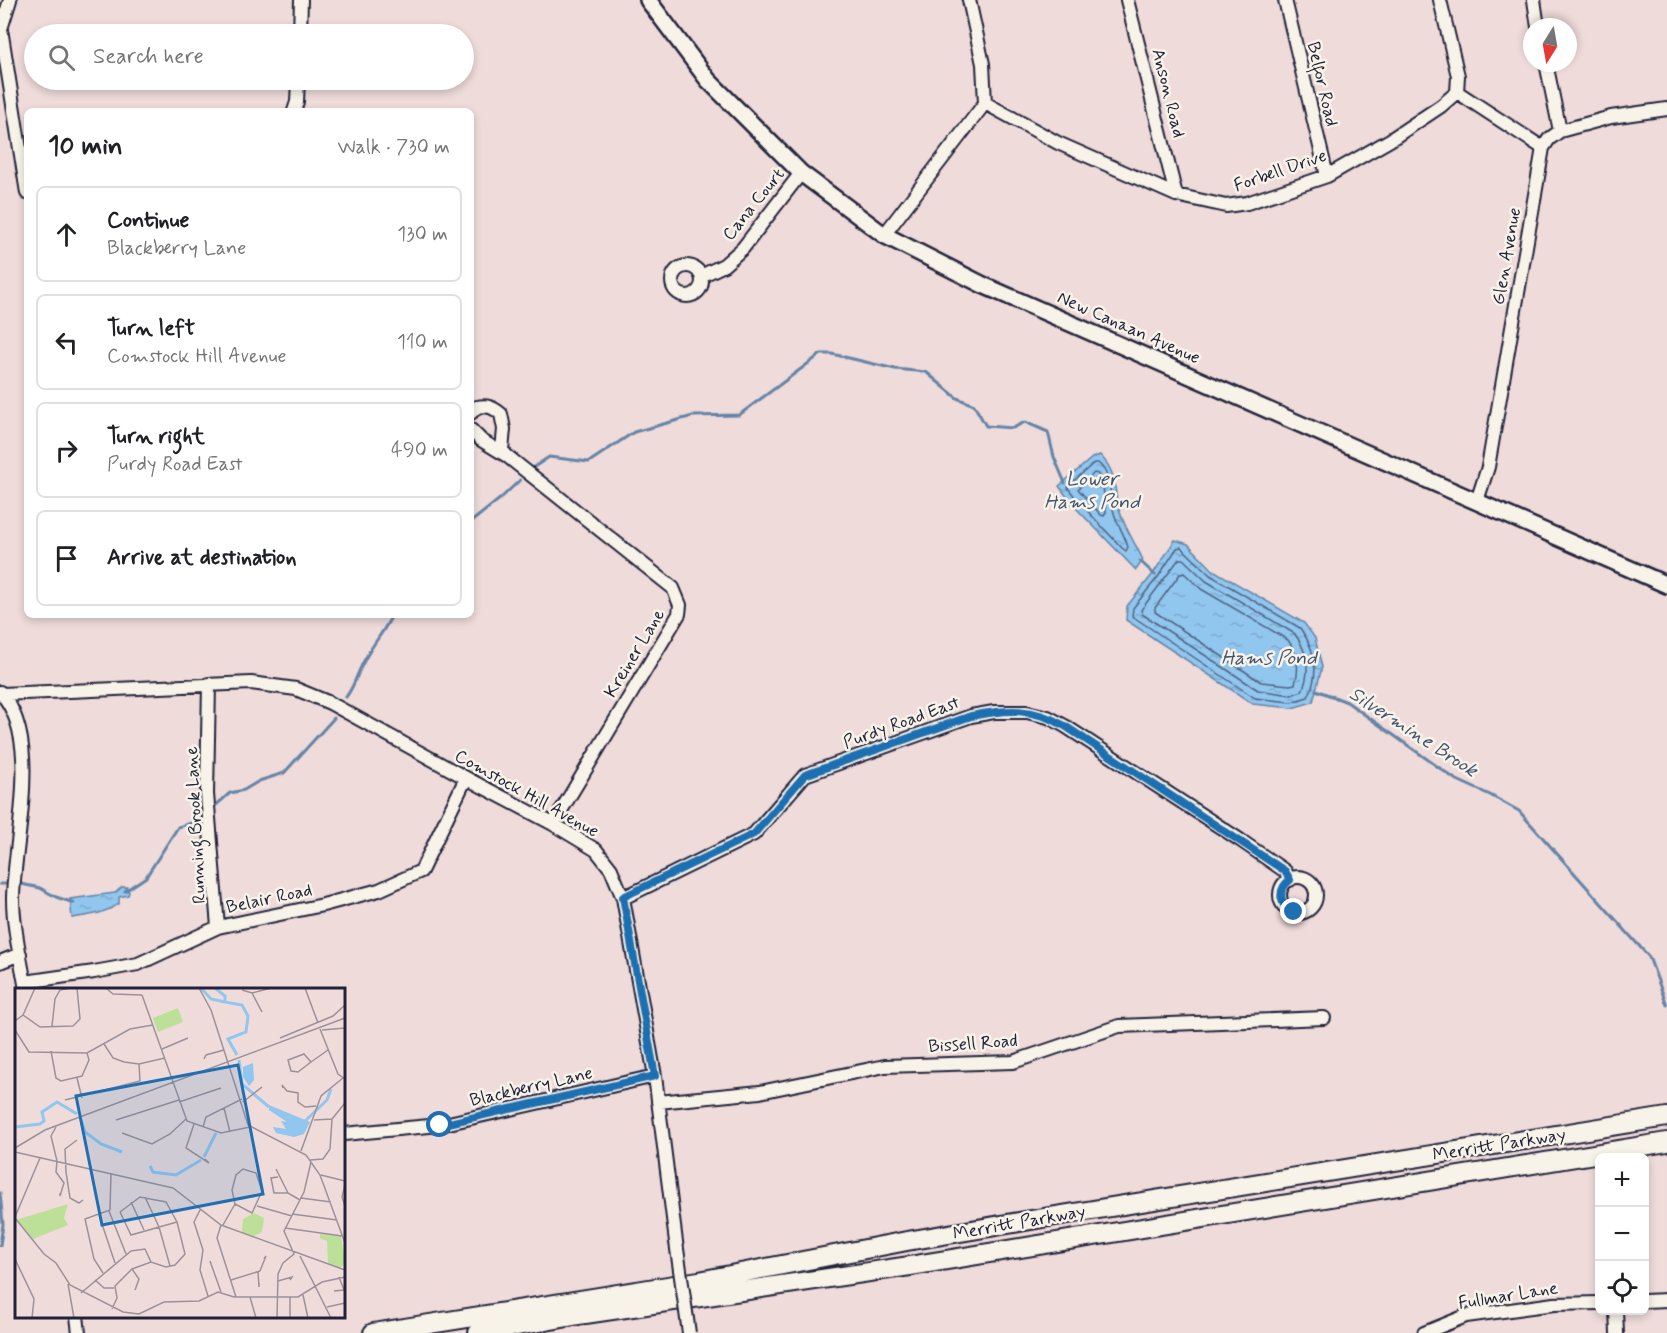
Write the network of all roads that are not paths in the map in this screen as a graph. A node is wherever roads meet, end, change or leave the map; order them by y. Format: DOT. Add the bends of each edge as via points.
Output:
graph roads {
  1 [pos="10,0"];
  2 [pos="301,0"];
  3 [pos="648,0"];
  4 [pos="969,0"];
  5 [pos="1127,0"];
  6 [pos="1285,0"];
  7 [pos="1440,0"];
  8 [pos="1534,0"];
  9 [pos="1537,18"];
  10 [pos="300,24"];
  11 [pos="1548,72"];
  12 [pos="298,90"];
  13 [pos="1457,92"];
  14 [pos="985,103"];
  15 [pos="295,108"];
  16 [pos="1667,109"];
  17 [pos="1560,131"];
  18 [pos="1543,148"];
  19 [pos="801,173"];
  20 [pos="24,174"];
  21 [pos="1327,176"];
  22 [pos="1176,195"];
  23 [pos="884,235"];
  24 [pos="701,276"];
  25 [pos="474,409"];
  26 [pos="474,433"];
  27 [pos="507,456"];
  28 [pos="1477,501"];
  29 [pos="1667,585"];
  30 [pos="209,684"];
  31 [pos="1,693"];
  32 [pos="466,778"];
  33 [pos="553,824"];
  34 [pos="1290,880"];
  35 [pos="623,897"];
  36 [pos="218,927"];
  37 [pos="20,954"];
  38 [pos="0,962"];
  39 [pos="25,986"];
  40 [pos="1324,1018"];
  41 [pos="655,1076"];
  42 [pos="658,1102"];
  43 [pos="1667,1117"];
  44 [pos="345,1134"];
  45 [pos="1667,1142"];
  46 [pos="1667,1300"];
  47 [pos="1649,1301"];
  48 [pos="1595,1303"];
  49 [pos="1616,1315"];
  50 [pos="77,1318"];
  51 [pos="80,1333"];
  52 [pos="373,1333"];
  53 [pos="478,1333"];
  54 [pos="689,1333"];
  55 [pos="1425,1333"];
  56 [pos="1617,1333"];
  1 -- 20 [label="street" via="1,29"];
  2 -- 10 [label="street"];
  3 -- 19 [label="main road, New Canaan Avenue" via="698,69"];
  4 -- 14 [label="street" via="983,64"];
  5 -- 22 [label="street, Anson Road"];
  6 -- 21 [label="street, Belfor Road"];
  7 -- 13 [label="street" via="1458,76"];
  8 -- 9 [label="street"];
  11 -- 17 [label="street"];
  12 -- 15 [label="street"];
  13 -- 18 [label="street"];
  13 -- 21 [label="street, Forbell Drive" via="1390,140"];
  14 -- 22 [label="street, Forbell Drive" via="1058,143"];
  14 -- 23 [label="street"];
  16 -- 17 [label="street" via="1611,117"];
  17 -- 18 [label="street"];
  18 -- 28 [label="street, Glen Avenue" via="1488,467"];
  19 -- 23 [label="main road, New Canaan Avenue"];
  19 -- 24 [label="street, Cana Court" via="743,248 724,265"];
  21 -- 22 [label="street, Forbell Drive" via="1226,206"];
  23 -- 28 [label="main road, New Canaan Avenue" via="984,285"];
  25 -- 27 [label="street" via="490,406 501,414 502,450"];
  26 -- 27 [label="street, Kreiner Lane"];
  27 -- 33 [label="street, Kreiner Lane" via="673,588 680,610"];
  28 -- 29 [label="main road, New Canaan Avenue"];
  30 -- 31 [label="street, Comstock Hill Avenue"];
  30 -- 32 [label="street, Comstock Hill Avenue" via="276,685 314,695"];
  30 -- 36 [label="street, Running Brook Lane" via="207,794"];
  31 -- 37 [label="street" via="14,713 22,744 13,901"];
  32 -- 33 [label="street, Comstock Hill Avenue"];
  32 -- 36 [label="street, Belair Road" via="421,872 379,890"];
  33 -- 35 [label="street, Comstock Hill Avenue" via="596,850 611,869"];
  34 -- 35 [label="street, Purdy Road East" via="1285,871 1249,846 1065,726 1048,717 1012,711 971,716 805,775 754,834"];
  35 -- 41 [label="street, Comstock Hill Avenue"];
  36 -- 39 [label="street, Belair Road" via="138,964"];
  37 -- 38 [label="street"];
  37 -- 39 [label="street"];
  40 -- 42 [label="street, Bissell Road" via="1119,1026 1013,1062 885,1066 760,1092"];
  41 -- 42 [label="street, Comstock Hill Avenue"];
  41 -- 44 [label="street, Blackberry Lane" via="440,1125"];
  42 -- 54 [label="street, Comstock Hill Avenue, bridge"];
  43 -- 52 [label="highway, Merritt Parkway" via="1037,1218 699,1281"];
  45 -- 53 [label="highway, Merritt Parkway"];
  46 -- 47 [label="street"];
  48 -- 55 [label="street, Fullmar Lane" via="1554,1304 1466,1316"];
  49 -- 56 [label="street"];
  50 -- 51 [label="street"];
}
